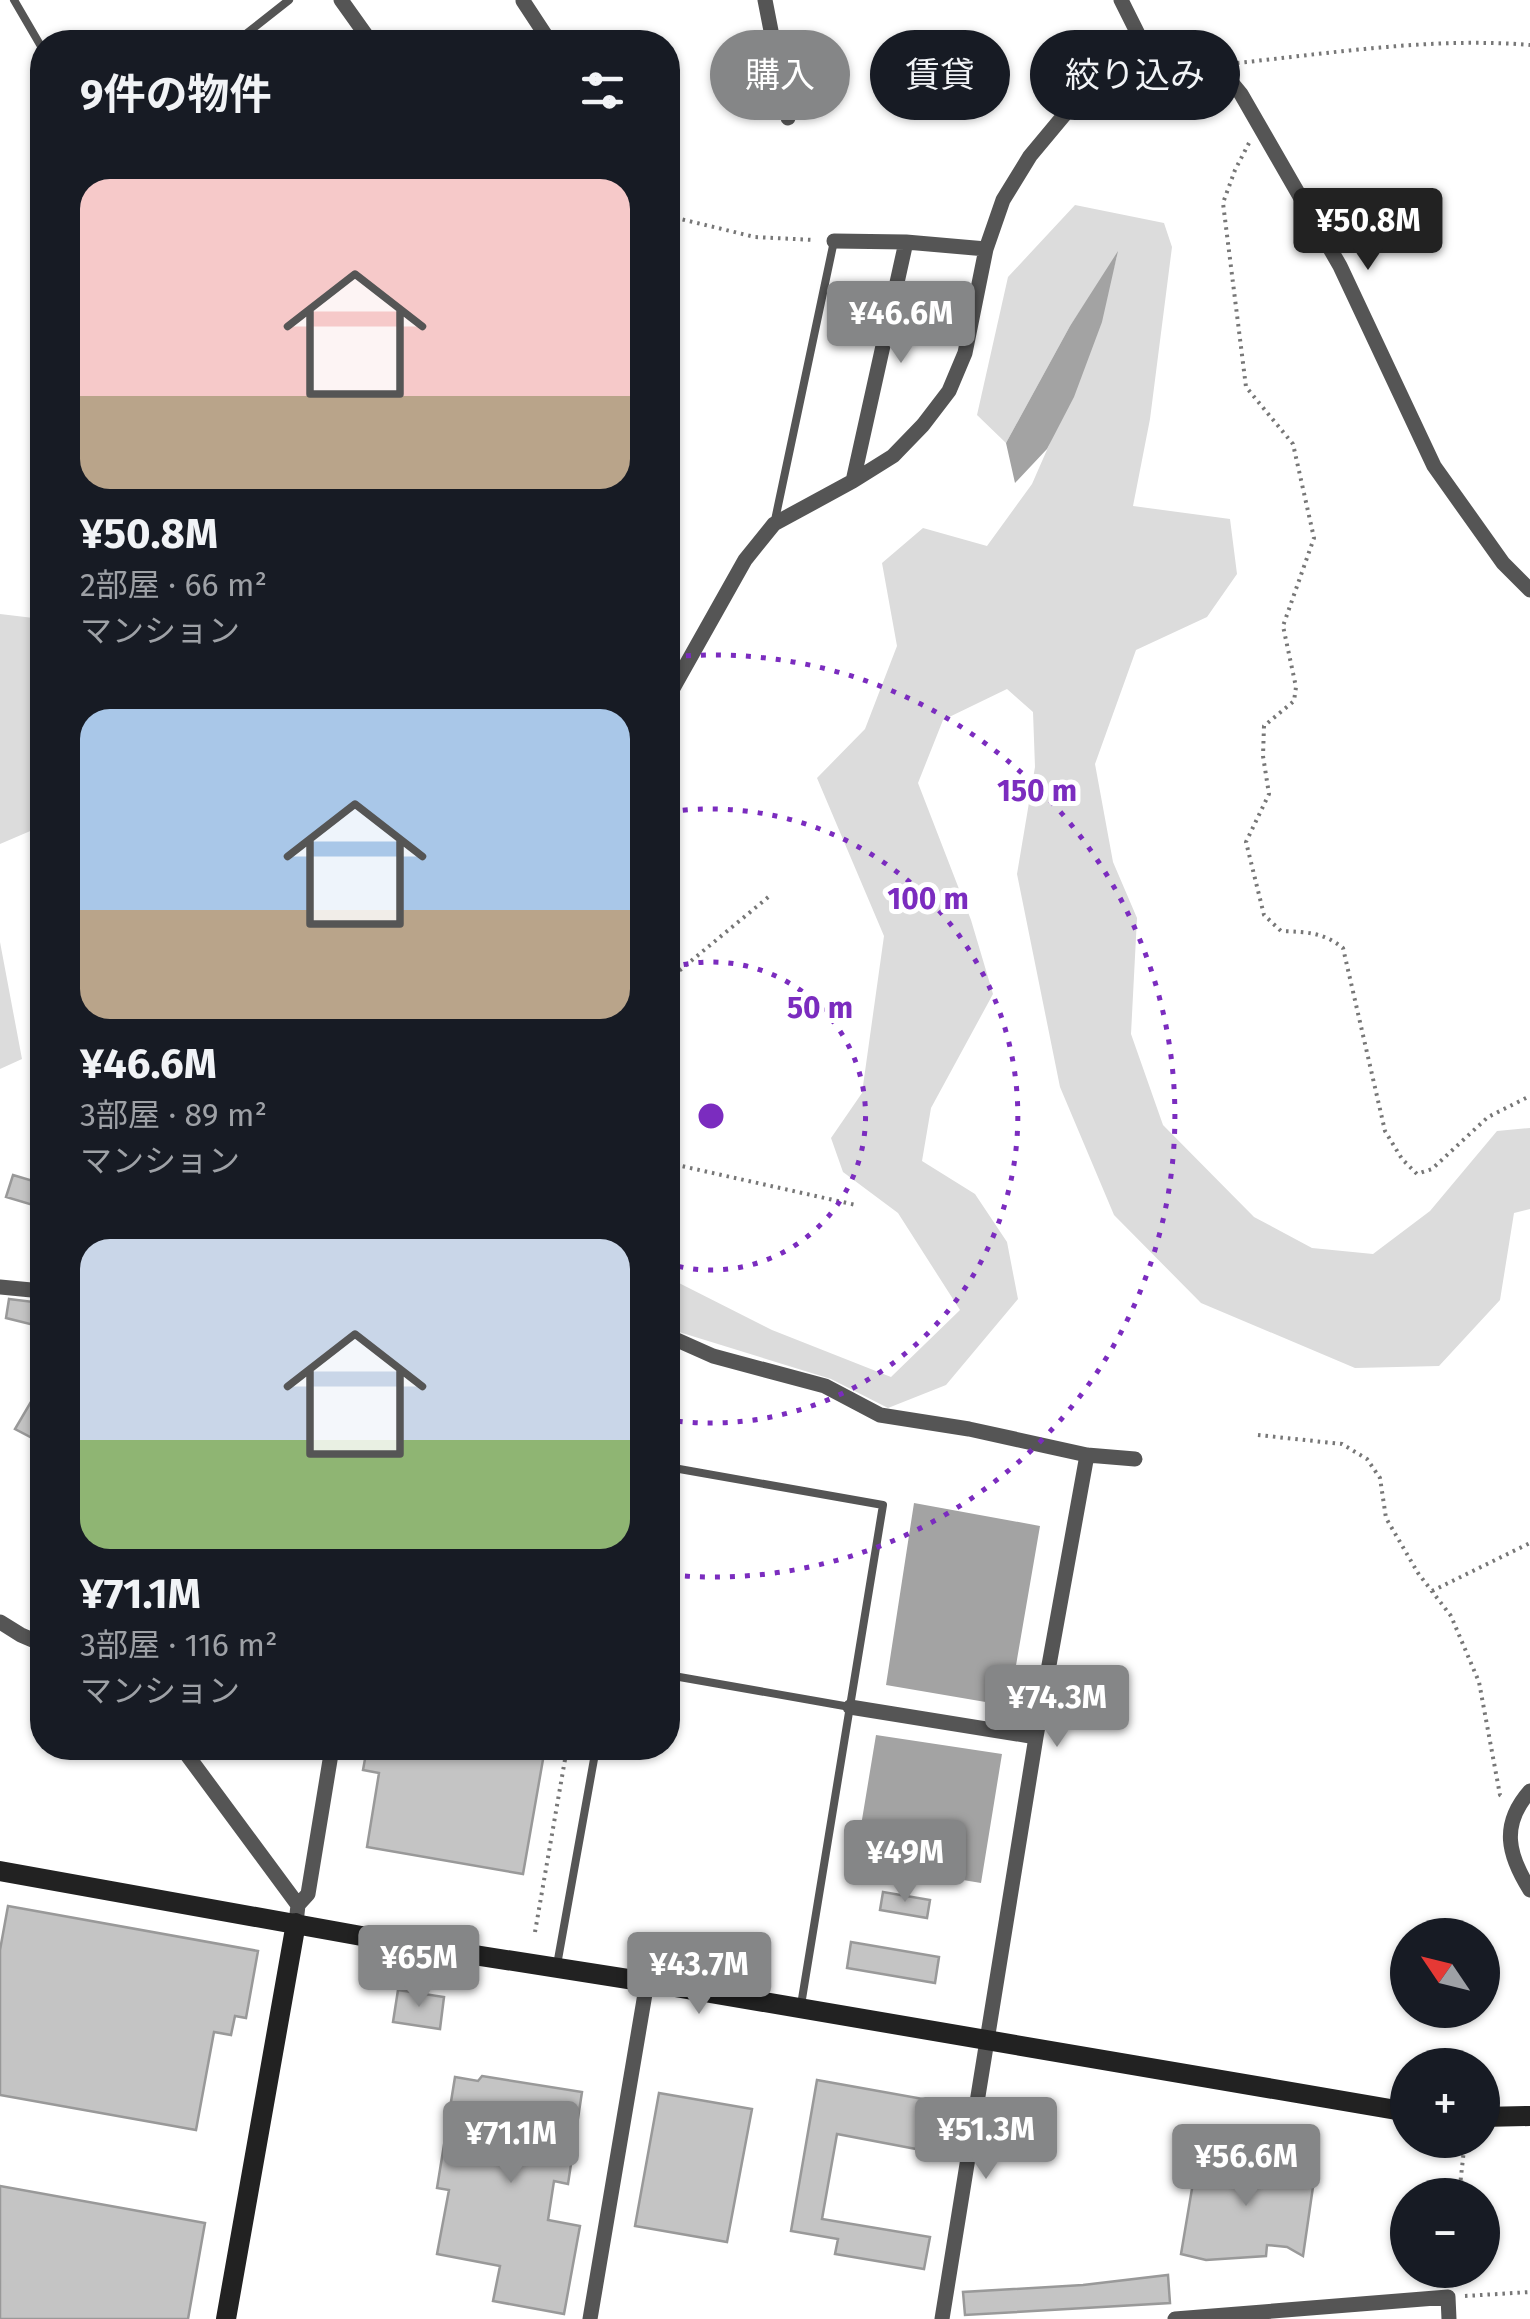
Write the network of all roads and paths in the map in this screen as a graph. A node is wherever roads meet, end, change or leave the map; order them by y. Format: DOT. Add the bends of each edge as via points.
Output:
graph roads {
  1 [pos="14,0"];
  2 [pos="289,0"];
  3 [pos="342,0"];
  4 [pos="766,0"];
  5 [pos="1120,0"];
  6 [pos="523,1"];
  7 [pos="32,30"];
  8 [pos="250,30"];
  9 [pos="363,30"];
  10 [pos="542,30"];
  11 [pos="772,30"];
  12 [pos="1136,30"];
  13 [pos="1530,45"];
  14 [pos="1240,63"];
  15 [pos="1240,93"];
  16 [pos="1061,120"];
  17 [pos="1259,125"];
  18 [pos="680,219"];
  19 [pos="834,241"];
  20 [pos="906,242"];
  21 [pos="986,249"];
  22 [pos="853,481"];
  23 [pos="774,524"];
  24 [pos="1530,590"];
  25 [pos="680,675"];
  26 [pos="772,894"];
  27 [pos="680,970"];
  28 [pos="1530,1096"];
  29 [pos="680,1167"];
  30 [pos="856,1206"];
  31 [pos="0,1286"];
  32 [pos="30,1290"];
  33 [pos="680,1341"];
  34 [pos="1258,1435"];
  35 [pos="1086,1456"];
  36 [pos="1135,1460"];
  37 [pos="680,1469"];
  38 [pos="1530,1543"];
  39 [pos="1432,1591"];
  40 [pos="0,1622"];
  41 [pos="30,1639"];
  42 [pos="680,1677"];
  43 [pos="850,1707"];
  44 [pos="1036,1737"];
  45 [pos="190,1760"];
  46 [pos="330,1760"];
  47 [pos="565,1760"];
  48 [pos="594,1760"];
  49 [pos="1524,1798"];
  50 [pos="0,1870"];
  51 [pos="1530,1890"];
  52 [pos="297,1914"];
  53 [pos="535,1932"];
  54 [pos="556,1967"];
  55 [pos="647,1982"];
  56 [pos="800,2009"];
  57 [pos="986,2038"];
  58 [pos="1390,2109"];
  59 [pos="1530,2116"];
  60 [pos="1500,2117"];
  61 [pos="1530,2292"];
  62 [pos="1448,2297"];
  63 [pos="226,2319"];
  64 [pos="590,2319"];
  65 [pos="942,2319"];
  66 [pos="1175,2319"];
  67 [pos="1449,2319"];
  1 -- 7 [label="lane"];
  2 -- 8 [label="lane"];
  3 -- 9 [label="street"];
  4 -- 11 [label="street"];
  5 -- 12 [label="street"];
  6 -- 10 [label="street"];
  13 -- 14 [label="path" via="1414,46"];
  15 -- 17 [label="street"];
  16 -- 21 [label="street" via="1003,200"];
  17 -- 24 [label="street" via="1340,266 1434,466"];
  17 -- 28 [label="path" via="1223,203 1246,387 1293,444 1314,538 1283,626 1294,701 1264,726 1270,794 1246,842 1264,915 1281,931 1316,932 1344,948 1384,1132 1417,1174 1432,1169 1488,1117"];
  18 -- 19 [label="path" via="755,237"];
  19 -- 20 [label="street"];
  19 -- 23 [label="lane"];
  20 -- 21 [label="street"];
  20 -- 22 [label="street"];
  21 -- 22 [label="street" via="965,354 949,391 892,456"];
  22 -- 23 [label="street"];
  23 -- 25 [label="street" via="744,560"];
  26 -- 27 [label="path"];
  29 -- 30 [label="path"];
  31 -- 32 [label="street"];
  33 -- 35 [label="street" via="825,1386 880,1415"];
  34 -- 39 [label="path" via="1342,1444 1367,1458 1380,1478 1386,1518"];
  35 -- 36 [label="street"];
  35 -- 44 [label="street"];
  37 -- 43 [label="lane" via="883,1505"];
  38 -- 39 [label="path"];
  39 -- 49 [label="path" via="1451,1616 1479,1682 1500,1795"];
  40 -- 41 [label="street"];
  42 -- 43 [label="lane"];
  43 -- 44 [label="street"];
  43 -- 56 [label="lane"];
  44 -- 57 [label="street"];
  45 -- 52 [label="street"];
  46 -- 52 [label="street" via="308,1894"];
  47 -- 53 [label="path"];
  48 -- 54 [label="lane"];
  49 -- 51 [label="street" via="1510,1843"];
  50 -- 52 [label="street"];
  52 -- 54 [label="street" via="417,1946"];
  52 -- 63 [label="street"];
  54 -- 55 [label="street"];
  55 -- 56 [label="street"];
  55 -- 64 [label="street"];
  56 -- 57 [label="street"];
  57 -- 58 [label="street"];
  57 -- 65 [label="street"];
  59 -- 60 [label="street"];
  61 -- 62 [label="path"];
  62 -- 66 [label="street"];
  62 -- 67 [label="street"];
}
